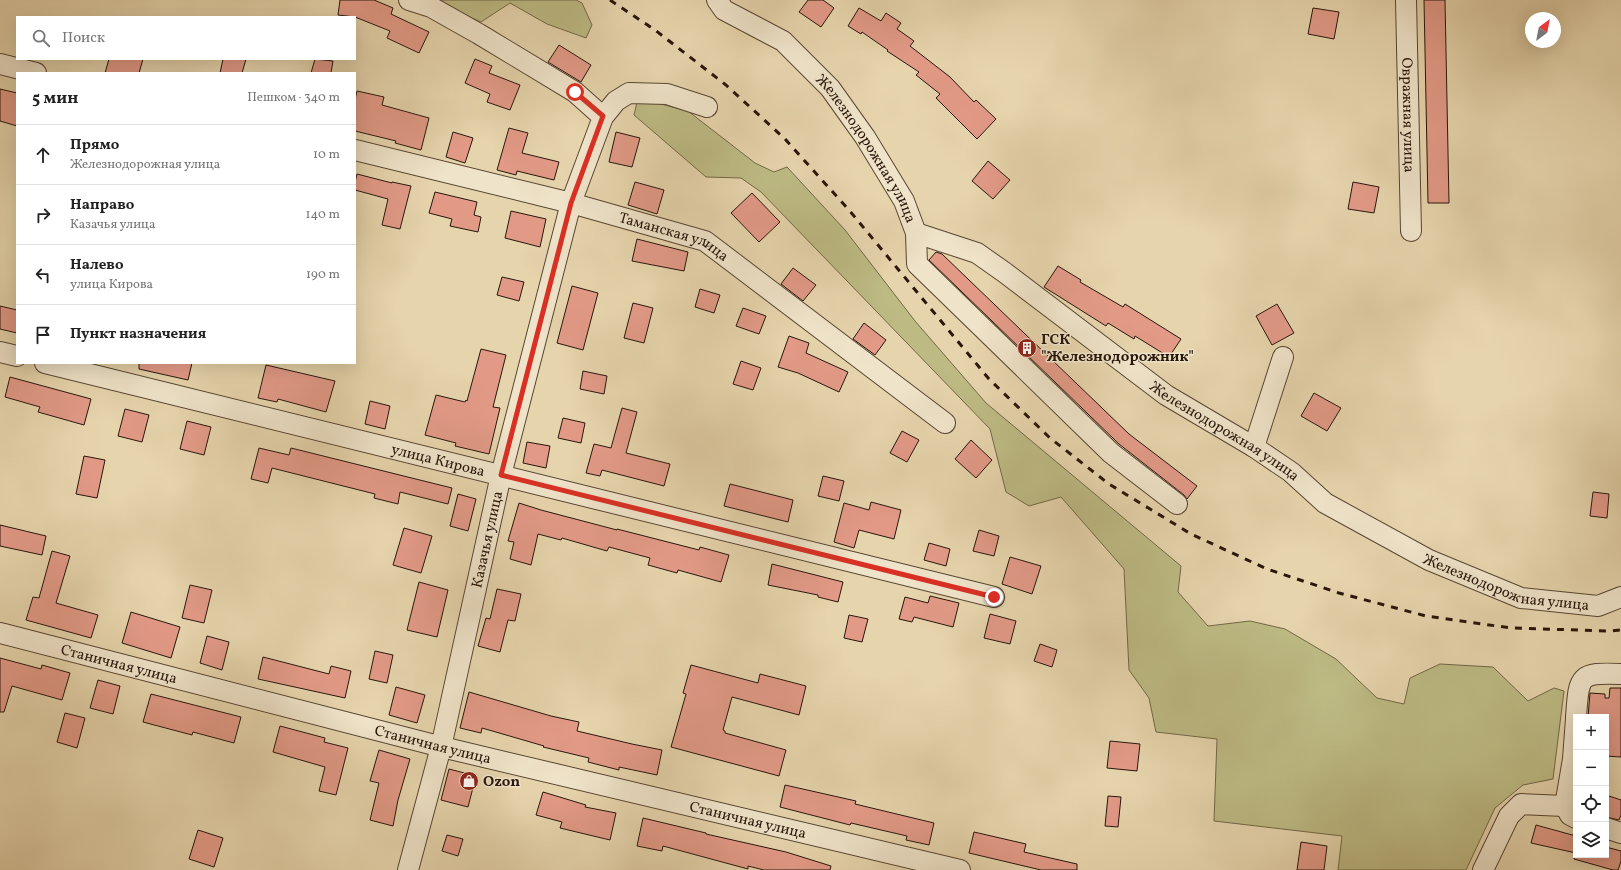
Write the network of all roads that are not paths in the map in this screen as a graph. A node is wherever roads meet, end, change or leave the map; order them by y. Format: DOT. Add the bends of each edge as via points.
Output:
graph roads {
  1 [pos="409,0"];
  2 [pos="717,0"];
  3 [pos="1406,0"];
  4 [pos="0,64"];
  5 [pos="32,72"];
  6 [pos="707,107"];
  7 [pos="603,116"];
  8 [pos="356,150"];
  9 [pos="571,203"];
  10 [pos="1411,231"];
  11 [pos="916,233"];
  12 [pos="0,352"];
  13 [pos="16,356"];
  14 [pos="1283,357"];
  15 [pos="49,364"];
  16 [pos="945,423"];
  17 [pos="1254,447"];
  18 [pos="501,475"];
  19 [pos="1177,504"];
  20 [pos="994,597"];
  21 [pos="1621,598"];
  22 [pos="0,633"];
  23 [pos="1621,674"];
  24 [pos="1576,714"];
  25 [pos="441,747"];
  26 [pos="1574,750"];
  27 [pos="1571,812"];
  28 [pos="1609,829"];
  29 [pos="1621,833"];
  30 [pos="408,870"];
  31 [pos="960,870"];
  32 [pos="1484,870"];
  1 -- 7 [label="street" via="431,7 479,34 575,92"];
  2 -- 11 [label="street, Железнодорожная улица" via="724,10 783,41 830,88 865,137 904,201"];
  3 -- 10 [label="street, Овражная улица"];
  4 -- 5 [label="street"];
  6 -- 7 [label="street, Казачья улица" via="667,94 629,93 616,100"];
  7 -- 9 [label="street, Казачья улица"];
  8 -- 9 [label="street, Таманская улица"];
  9 -- 16 [label="street, Таманская улица" via="705,241"];
  9 -- 18 [label="street, Казачья улица"];
  11 -- 17 [label="street, Железнодорожная улица" via="977,253 1166,395"];
  11 -- 19 [label="street" via="917,264 1111,453"];
  12 -- 13 [label="street"];
  14 -- 17 [label="street"];
  15 -- 18 [label="street, улица Кирова"];
  17 -- 21 [label="street, Железнодорожная улица" via="1290,472 1325,503 1429,560 1486,584 1521,598 1558,603 1598,606"];
  18 -- 20 [label="street, улица Кирова"];
  18 -- 25 [label="street, Казачья улица"];
  22 -- 25 [label="street, Станичная улица"];
  23 -- 24 [label="street" via="1598,673 1581,680"];
  25 -- 30 [label="street, Казачья улица"];
  25 -- 31 [label="street, Станичная улица"];
  26 -- 27 [label="street"];
  27 -- 32 [label="street" via="1521,804 1509,816"];
  28 -- 29 [label="street"];
}
